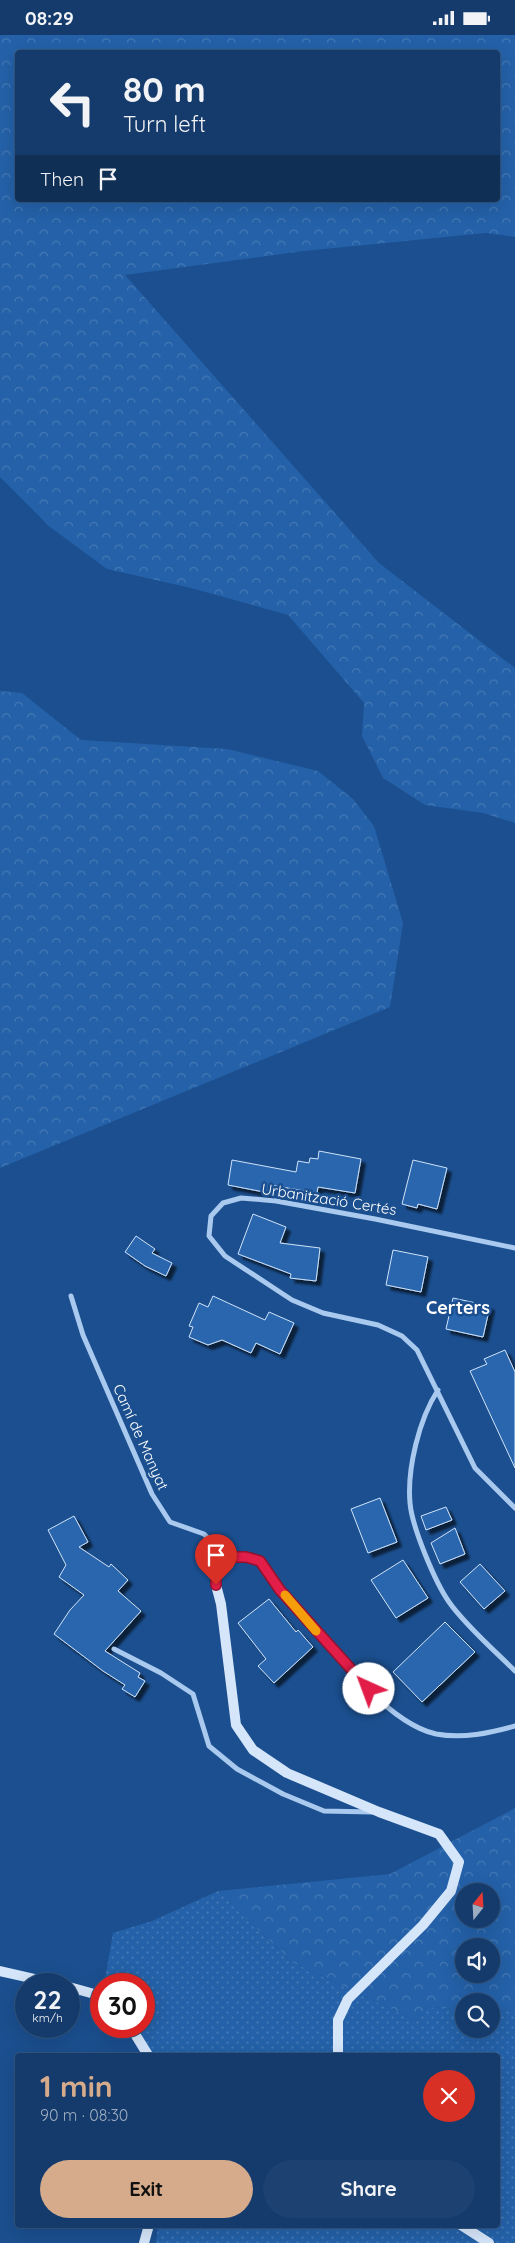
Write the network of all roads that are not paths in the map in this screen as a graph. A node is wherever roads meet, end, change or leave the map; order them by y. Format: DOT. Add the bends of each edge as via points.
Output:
graph roads {
  1 [pos="515,1248"];
  2 [pos="72,1296"];
  3 [pos="438,1390"];
  4 [pos="515,1508"];
  5 [pos="226,1557"];
  6 [pos="114,1649"];
  7 [pos="515,1671"];
  8 [pos="515,1725"];
  9 [pos="379,1813"];
  10 [pos="0,1971"];
  11 [pos="15,1974"];
  12 [pos="137,2038"];
  13 [pos="147,2053"];
  14 [pos="338,2053"];
  15 [pos="148,2228"];
  16 [pos="466,2228"];
  17 [pos="144,2243"];
  18 [pos="489,2243"];
  1 -- 3 [label="street, Urbanització Certés" via="276,1201 241,1198 223,1203 211,1216 209,1236 225,1255 292,1300 323,1313 378,1325 402,1336 417,1350"];
  2 -- 5 [label="street, Camí de Manyat" via="83,1335 152,1494 170,1522 204,1534"];
  3 -- 4 [label="street, Urbanització Certés" via="475,1468"];
  3 -- 7 [label="street" via="429,1403 409,1473 410,1505 434,1576 450,1603"];
  5 -- 8 [label="street" via="260,1561 280,1590 346,1664 381,1701 410,1723 436,1734 462,1736"];
  5 -- 9 [label="main road" via="216,1569 216,1577 236,1725 253,1749 287,1773"];
  6 -- 9 [label="street" via="194,1694 208,1746 237,1769 283,1794 324,1811"];
  9 -- 14 [label="main road" via="439,1834 459,1862 451,1891 423,1925 348,1999 338,2020"];
  10 -- 11 [label="main road"];
  12 -- 13 [label="main road"];
  15 -- 17 [label="main road"];
  16 -- 18 [label="main road"];
}
